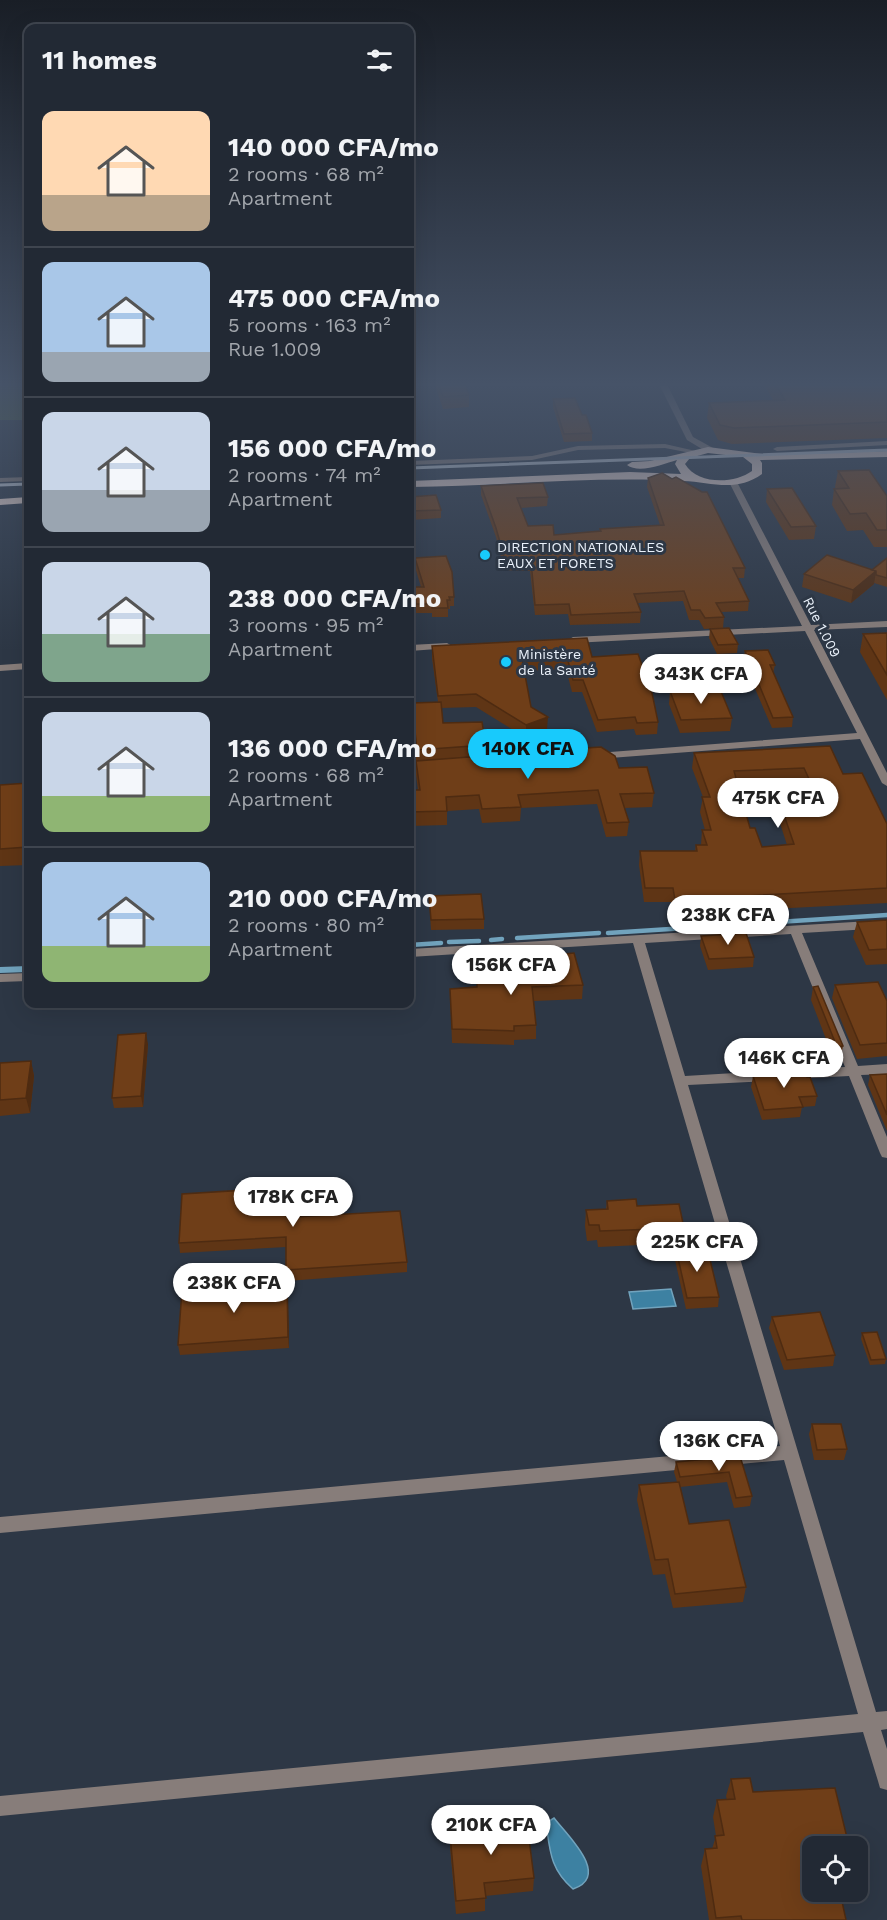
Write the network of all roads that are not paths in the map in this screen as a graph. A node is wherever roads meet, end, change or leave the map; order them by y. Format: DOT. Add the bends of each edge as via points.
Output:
graph roads {
  1 [pos="471,472"];
  2 [pos="688,472"];
  3 [pos="766,472"];
  4 [pos="414,474"];
  5 [pos="756,474"];
  6 [pos="697,478"];
  7 [pos="24,479"];
  8 [pos="0,480"];
  9 [pos="733,482"];
  10 [pos="414,484"];
  11 [pos="24,490"];
  12 [pos="0,491"];
  13 [pos="24,500"];
  14 [pos="0,501"];
  15 [pos="887,624"];
  16 [pos="808,628"];
  17 [pos="562,640"];
  18 [pos="456,645"];
  19 [pos="414,648"];
  20 [pos="24,666"];
  21 [pos="0,668"];
  22 [pos="862,736"];
  23 [pos="585,757"];
  24 [pos="443,767"];
  25 [pos="414,770"];
  26 [pos="887,783"];
  27 [pos="887,924"];
  28 [pos="795,930"];
  29 [pos="638,939"];
  30 [pos="414,953"];
  31 [pos="24,977"];
  32 [pos="0,978"];
  33 [pos="887,1069"];
  34 [pos="853,1071"];
  35 [pos="680,1081"];
  36 [pos="887,1153"];
  37 [pos="790,1452"];
  38 [pos="0,1524"];
  39 [pos="878,1721"];
  40 [pos="887,1781"];
  41 [pos="0,1806"];
  1 -- 4 [label="highway"];
  2 -- 6 [label="highway"];
  3 -- 5 [label="highway"];
  5 -- 9 [label="highway"];
  6 -- 9 [label="highway"];
  6 -- 10 [label="highway" via="636,474"];
  7 -- 8 [label="street"];
  9 -- 16 [label="street, Rue 1.009"];
  11 -- 12 [label="highway"];
  13 -- 14 [label="highway"];
  15 -- 16 [label="street"];
  16 -- 17 [label="street"];
  16 -- 22 [label="street, Rue 1.009"];
  18 -- 19 [label="street"];
  20 -- 21 [label="street"];
  22 -- 23 [label="street"];
  22 -- 26 [label="street, Rue 1.009"];
  24 -- 25 [label="street"];
  27 -- 28 [label="street"];
  28 -- 29 [label="street"];
  28 -- 34 [label="street"];
  29 -- 30 [label="street"];
  29 -- 35 [label="street"];
  31 -- 32 [label="street"];
  33 -- 34 [label="street"];
  34 -- 35 [label="street"];
  34 -- 36 [label="street"];
  35 -- 37 [label="street"];
  37 -- 38 [label="street"];
  37 -- 39 [label="street"];
  39 -- 40 [label="street"];
  39 -- 41 [label="street"];
}
